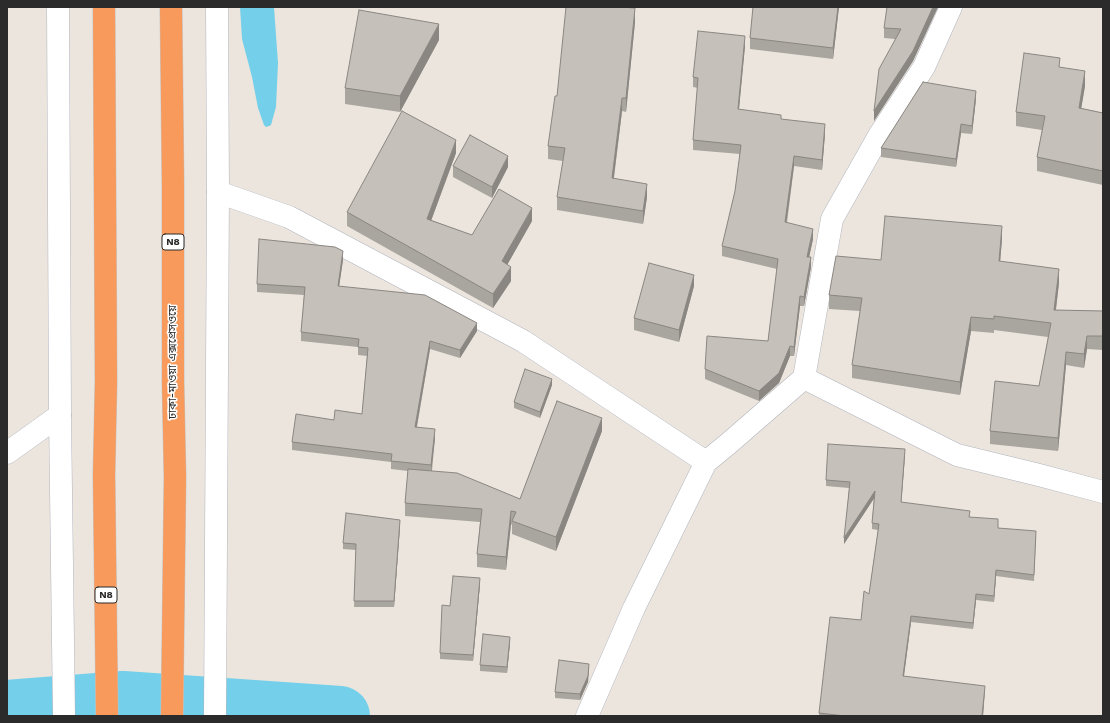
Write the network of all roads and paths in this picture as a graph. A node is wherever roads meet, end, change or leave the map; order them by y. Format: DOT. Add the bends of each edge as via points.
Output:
graph roads {
  1 [pos="58,7"];
  2 [pos="104,7"];
  3 [pos="171,7"];
  4 [pos="217,7"];
  5 [pos="951,7"];
  6 [pos="218,192"];
  7 [pos="804,378"];
  8 [pos="60,415"];
  9 [pos="7,453"];
  10 [pos="706,462"];
  11 [pos="1103,492"];
  12 [pos="64,716"];
  13 [pos="107,716"];
  14 [pos="172,716"];
  15 [pos="215,716"];
  16 [pos="587,716"];
  1 -- 8 [label="street"];
  2 -- 13 [label="highway, N8"];
  3 -- 14 [label="highway, ঢাকা-মাওয়া এক্সপ্রেসওয়ে / N8" via="172,382 175,477"];
  4 -- 6 [label="street"];
  5 -- 7 [label="street" via="924,67 880,134 832,219"];
  6 -- 10 [label="street" via="289,217 523,341"];
  6 -- 15 [label="street"];
  7 -- 10 [label="street"];
  7 -- 11 [label="street" via="957,455"];
  8 -- 9 [label="street"];
  8 -- 12 [label="street"];
  10 -- 16 [label="street" via="634,608"];
}
